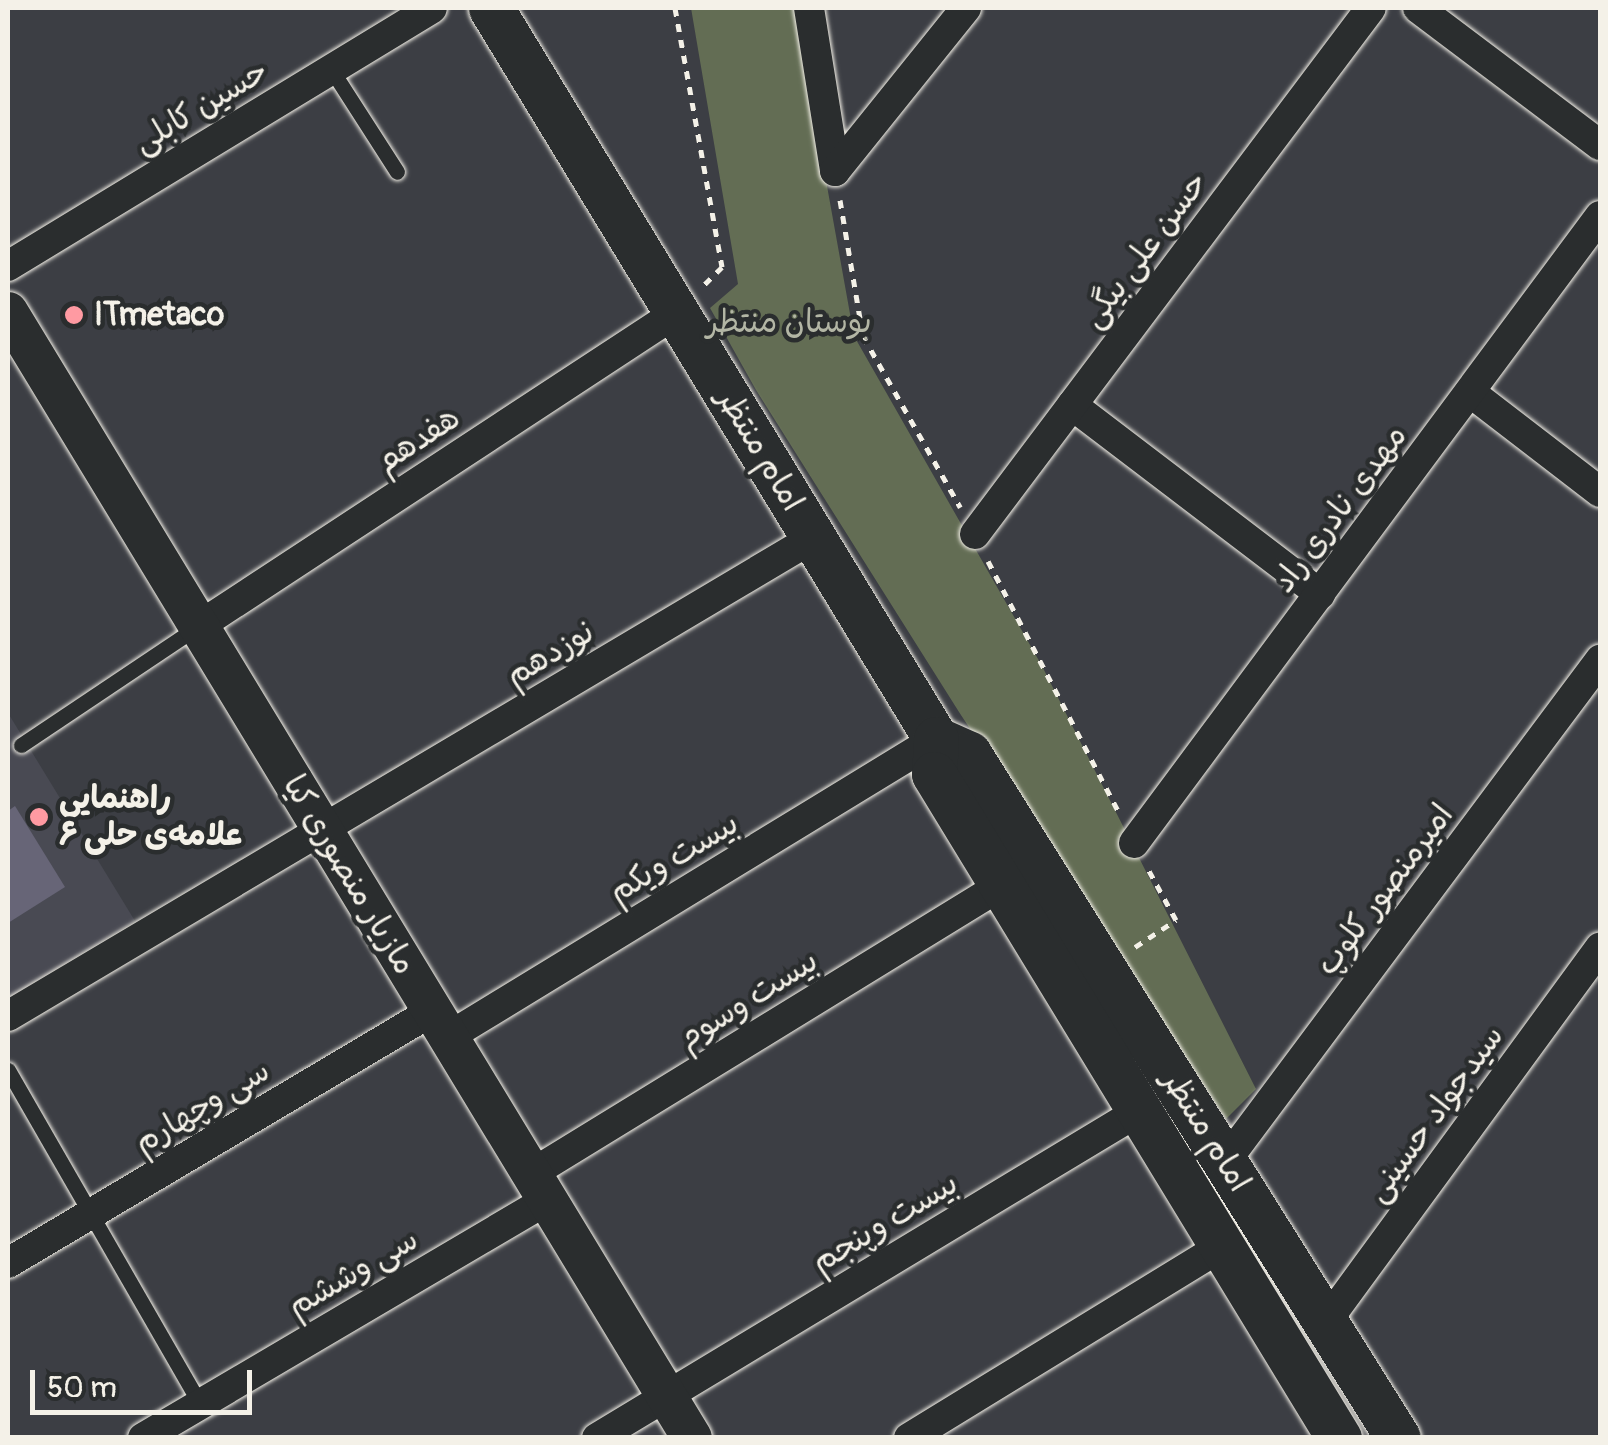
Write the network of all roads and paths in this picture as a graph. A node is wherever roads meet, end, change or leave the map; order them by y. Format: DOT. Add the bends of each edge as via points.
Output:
graph roads {
  1 [pos="432,8"];
  2 [pos="491,8"];
  3 [pos="675,8"];
  4 [pos="809,8"];
  5 [pos="966,8"];
  6 [pos="1371,8"];
  7 [pos="1418,8"];
  8 [pos="331,69"];
  9 [pos="1600,145"];
  10 [pos="836,171"];
  11 [pos="397,172"];
  12 [pos="1600,216"];
  13 [pos="8,266"];
  14 [pos="8,312"];
  15 [pos="676,312"];
  16 [pos="1470,392"];
  17 [pos="1072,405"];
  18 [pos="1597,482"];
  19 [pos="974,534"];
  20 [pos="813,538"];
  21 [pos="1320,594"];
  22 [pos="198,626"];
  23 [pos="1600,660"];
  24 [pos="936,739"];
  25 [pos="20,745"];
  26 [pos="322,830"];
  27 [pos="1134,843"];
  28 [pos="1002,885"];
  29 [pos="1600,947"];
  30 [pos="1103,968"];
  31 [pos="8,1016"];
  32 [pos="440,1024"];
  33 [pos="8,1070"];
  34 [pos="1139,1111"];
  35 [pos="1225,1162"];
  36 [pos="539,1187"];
  37 [pos="90,1214"];
  38 [pos="1222,1246"];
  39 [pos="8,1263"];
  40 [pos="1326,1322"];
  41 [pos="666,1396"];
  42 [pos="200,1404"];
  43 [pos="143,1438"];
  44 [pos="597,1438"];
  45 [pos="692,1438"];
  46 [pos="908,1438"];
  47 [pos="1338,1438"];
  48 [pos="1398,1438"];
  1 -- 8 [label="street, حسین کابلی"];
  2 -- 15 [label="main road, امام منتظر"];
  3 -- 15 [label="path" via="722,267"];
  4 -- 10 [label="street"];
  5 -- 10 [label="street"];
  6 -- 17 [label="street, حسن علی بیگی"];
  7 -- 9 [label="street"];
  8 -- 11 [label="lane"];
  8 -- 13 [label="street, حسین کابلی"];
  10 -- 19 [label="path" via="863,336"];
  12 -- 16 [label="street, مهدی نادری راد"];
  14 -- 22 [label="street, مازیار منصوری کیا"];
  15 -- 20 [label="main road, امام منتظر"];
  15 -- 22 [label="street, هفدهم"];
  16 -- 18 [label="street"];
  16 -- 21 [label="street, مهدی نادری راد"];
  17 -- 19 [label="street, حسن علی بیگی"];
  17 -- 21 [label="street"];
  19 -- 27 [label="path"];
  20 -- 24 [label="main road, امام منتظر"];
  20 -- 26 [label="street, نوزدهم"];
  21 -- 27 [label="street, مهدی نادری راد"];
  22 -- 25 [label="lane"];
  22 -- 26 [label="street, مازیار منصوری کیا"];
  23 -- 35 [label="street, امیرمنصور کلوپ"];
  24 -- 28 [label="main road, امام منتظر" via="934,774"];
  24 -- 30 [label="main road, امام منتظر" via="969,754"];
  24 -- 32 [label="street, بیست ویکم"];
  26 -- 31 [label="street, نوزدهم"];
  26 -- 32 [label="street, مازیار منصوری کیا"];
  27 -- 30 [label="path" via="1176,920"];
  28 -- 34 [label="main road, امام منتظر"];
  28 -- 36 [label="street, بیست وسوم"];
  29 -- 40 [label="street, سیدجواد حسینی"];
  30 -- 35 [label="main road, امام منتظر"];
  32 -- 36 [label="street, مازیار منصوری کیا"];
  32 -- 37 [label="street, سی وچهارم"];
  33 -- 37 [label="lane"];
  34 -- 38 [label="main road, امام منتظر"];
  34 -- 41 [label="street, بیست وپنجم"];
  35 -- 40 [label="main road, امام منتظر"];
  36 -- 41 [label="street, مازیار منصوری کیا"];
  36 -- 42 [label="street, سی وششم"];
  37 -- 39 [label="street, سی وچهارم"];
  37 -- 42 [label="lane"];
  38 -- 46 [label="street"];
  38 -- 47 [label="main road, امام منتظر"];
  40 -- 48 [label="main road, امام منتظر"];
  41 -- 44 [label="street, بیست وپنجم"];
  41 -- 45 [label="street, مازیار منصوری کیا"];
  42 -- 43 [label="street, سی وششم"];
}
